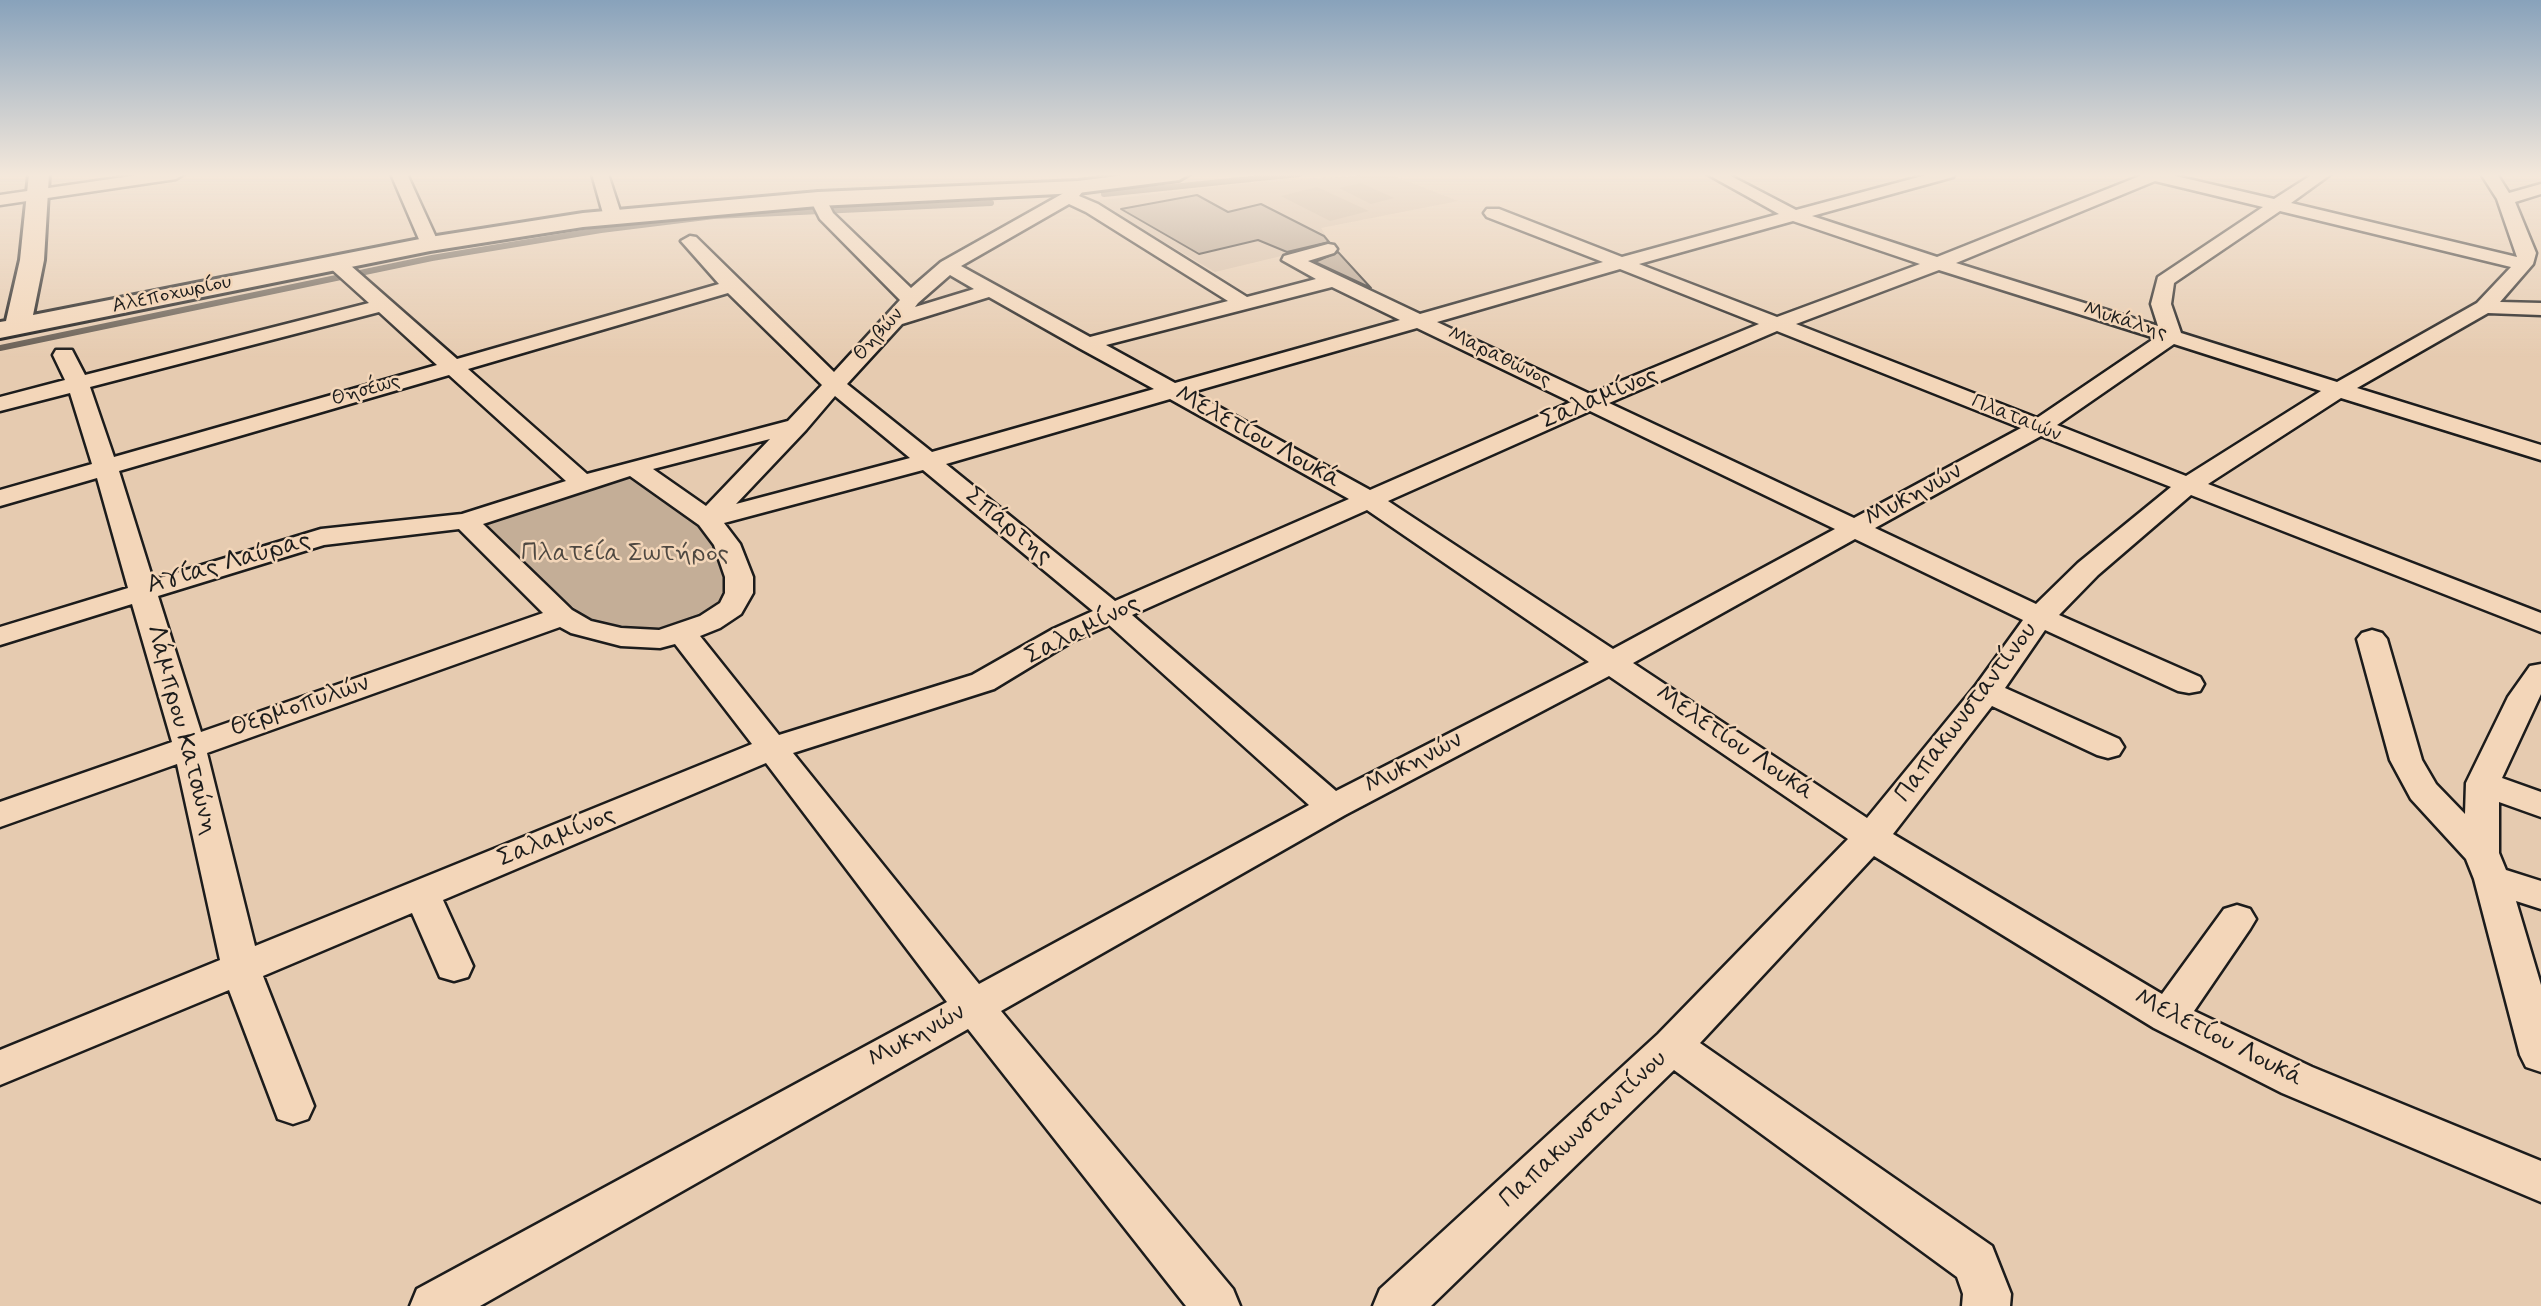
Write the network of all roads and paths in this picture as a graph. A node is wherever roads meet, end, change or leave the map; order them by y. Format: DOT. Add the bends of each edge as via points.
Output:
graph roads {
  1 [pos="34,235"];
  2 [pos="426,235"];
  3 [pos="489,235"];
  4 [pos="849,235"];
  5 [pos="998,235"];
  6 [pos="1135,235"];
  7 [pos="1549,235"];
  8 [pos="1722,235"];
  9 [pos="1852,235"];
  10 [pos="2009,235"];
  11 [pos="2233,235"];
  12 [pos="2400,235"];
  13 [pos="2521,235"];
  14 [pos="690,241"];
  15 [pos="430,244"];
  16 [pos="1328,249"];
  17 [pos="1621,263"];
  18 [pos="1937,264"];
  19 [pos="2524,264"];
  20 [pos="339,266"];
  21 [pos="948,266"];
  22 [pos="1335,281"];
  23 [pos="732,286"];
  24 [pos="990,290"];
  25 [pos="911,299"];
  26 [pos="1244,303"];
  27 [pos="383,305"];
  28 [pos="2484,307"];
  29 [pos="2541,309"];
  30 [pos="895,320"];
  31 [pos="1419,320"];
  32 [pos="1775,325"];
  33 [pos="9,329"];
  34 [pos="2172,336"];
  35 [pos="1086,344"];
  36 [pos="64,355"];
  37 [pos="455,365"];
  38 [pos="78,384"];
  39 [pos="834,384"];
  40 [pos="2338,390"];
  41 [pos="1172,392"];
  42 [pos="1591,402"];
  43 [pos="0,404"];
  44 [pos="798,425"];
  45 [pos="2038,428"];
  46 [pos="2541,453"];
  47 [pos="928,461"];
  48 [pos="633,467"];
  49 [pos="106,468"];
  50 [pos="583,483"];
  51 [pos="2187,486"];
  52 [pos="0,498"];
  53 [pos="1369,500"];
  54 [pos="708,519"];
  55 [pos="465,521"];
  56 [pos="1856,529"];
  57 [pos="143,590"];
  58 [pos="1112,613"];
  59 [pos="562,616"];
  60 [pos="2040,617"];
  61 [pos="2541,623"];
  62 [pos="682,633"];
  63 [pos="0,636"];
  64 [pos="2371,639"];
  65 [pos="1612,662"];
  66 [pos="2541,673"];
  67 [pos="2189,684"];
  68 [pos="1987,692"];
  69 [pos="189,746"];
  70 [pos="2108,747"];
  71 [pos="773,748"];
  72 [pos="2483,783"];
  73 [pos="2541,805"];
  74 [pos="1333,807"];
  75 [pos="0,815"];
  76 [pos="1871,837"];
  77 [pos="2487,866"];
  78 [pos="422,893"];
  79 [pos="2541,895"];
  80 [pos="2237,919"];
  81 [pos="454,966"];
  82 [pos="240,969"];
  83 [pos="973,1006"];
  84 [pos="2168,1017"];
  85 [pos="1672,1046"];
  86 [pos="2541,1055"];
  87 [pos="0,1068"];
  88 [pos="293,1106"];
  89 [pos="2541,1182"];
  90 [pos="434,1306"];
  91 [pos="1216,1306"];
  92 [pos="1397,1306"];
  93 [pos="1986,1306"];
  1 -- 33 [label="main road" via="32,260"];
  2 -- 15 [label="street"];
  3 -- 15 [label="main road, Αλεποχωρίου"];
  4 -- 25 [label="street"];
  5 -- 21 [label="street, Θηβών"];
  6 -- 26 [label="street"];
  7 -- 17 [label="street, Πλαταιών"];
  8 -- 17 [label="street"];
  9 -- 18 [label="street, Μυκάλης"];
  10 -- 18 [label="street, Σαλαμίνος"];
  11 -- 34 [label="street" via="2165,281 2161,304"];
  12 -- 19 [label="street"];
  13 -- 19 [label="street" via="2527,253"];
  14 -- 23 [label="street, Σπάρτης"];
  15 -- 20 [label="main road, Αλεποχωρίου"];
  16 -- 22 [label="street, Μαραθώνος" via="1291,260"];
  17 -- 31 [label="street"];
  17 -- 32 [label="street, Πλαταιών"];
  18 -- 32 [label="street, Σαλαμίνος"];
  18 -- 34 [label="street, Μυκάλης"];
  19 -- 28 [label="street, Παπακωνσταντίνου"];
  20 -- 27 [label="street"];
  20 -- 33 [label="main road, Αλεποχωρίου"];
  21 -- 24 [label="street, Μελετίου Λουκά"];
  21 -- 25 [label="street, Θηβών"];
  22 -- 26 [label="street"];
  22 -- 31 [label="street, Μαραθώνος"];
  23 -- 37 [label="street, Θησέως"];
  23 -- 39 [label="street, Σπάρτης"];
  24 -- 30 [label="street"];
  24 -- 35 [label="street, Μελετίου Λουκά"];
  25 -- 30 [label="street, Θηβών"];
  26 -- 35 [label="street"];
  27 -- 37 [label="street"];
  27 -- 38 [label="street"];
  28 -- 29 [label="street"];
  28 -- 40 [label="street, Παπακωνσταντίνου"];
  30 -- 39 [label="street, Θηβών"];
  31 -- 41 [label="street"];
  31 -- 42 [label="street, Μαραθώνος"];
  32 -- 42 [label="street, Σαλαμίνος"];
  32 -- 45 [label="street, Πλαταιών"];
  34 -- 40 [label="street, Μυκάλης"];
  34 -- 45 [label="street, Μυκηνών"];
  35 -- 41 [label="street, Μελετίου Λουκά"];
  36 -- 38 [label="street, Λάμπρου Κατσώνη"];
  37 -- 49 [label="street, Θησέως"];
  37 -- 50 [label="street"];
  38 -- 43 [label="street"];
  38 -- 49 [label="street, Λάμπρου Κατσώνη"];
  39 -- 44 [label="street, Θηβών"];
  39 -- 47 [label="street, Σπάρτης"];
  40 -- 46 [label="street, Μυκάλης"];
  40 -- 51 [label="street, Παπακωνσταντίνου"];
  41 -- 47 [label="street"];
  41 -- 53 [label="street, Μελετίου Λουκά"];
  42 -- 53 [label="street, Σαλαμίνος"];
  42 -- 56 [label="street, Μαραθώνος"];
  44 -- 48 [label="street, Αγίας Λαύρας"];
  44 -- 54 [label="street, Θηβών"];
  45 -- 51 [label="street, Πλαταιών"];
  45 -- 56 [label="street, Μυκηνών"];
  47 -- 54 [label="street"];
  47 -- 58 [label="street, Σπάρτης"];
  48 -- 50 [label="street, Αγίας Λαύρας"];
  48 -- 54 [label="street"];
  49 -- 52 [label="street, Θησέως"];
  49 -- 57 [label="street, Λάμπρου Κατσώνη"];
  50 -- 55 [label="street, Αγίας Λαύρας"];
  51 -- 60 [label="street, Παπακωνσταντίνου" via="2088,569"];
  51 -- 61 [label="street, Πλαταιών"];
  53 -- 58 [label="street, Σαλαμίνος"];
  53 -- 65 [label="street, Μελετίου Λουκά"];
  54 -- 62 [label="street" via="727,544 739,576 739,593 731,608"];
  55 -- 57 [label="street, Αγίας Λαύρας" via="321,537"];
  55 -- 59 [label="street"];
  56 -- 60 [label="street, Μαραθώνος"];
  56 -- 65 [label="street, Μυκηνών"];
  57 -- 63 [label="street, Αγίας Λαύρας"];
  57 -- 69 [label="street, Λάμπρου Κατσώνη"];
  58 -- 71 [label="street, Σαλαμίνος" via="1063,635 984,682"];
  58 -- 74 [label="street, Σπάρτης"];
  59 -- 62 [label="street" via="581,627 621,637 660,639"];
  59 -- 69 [label="street, Θερμοπυλών"];
  60 -- 67 [label="street, Μαραθώνος"];
  60 -- 68 [label="street, Παπακωνσταντίνου"];
  62 -- 71 [label="street"];
  64 -- 77 [label="street" via="2406,760 2423,791"];
  65 -- 74 [label="street, Μυκηνών"];
  65 -- 76 [label="street, Μελετίου Λουκά"];
  66 -- 72 [label="street" via="2522,697"];
  68 -- 70 [label="street"];
  68 -- 76 [label="street, Παπακωνσταντίνου"];
  69 -- 75 [label="street, Θερμοπυλών"];
  69 -- 82 [label="street, Λάμπρου Κατσώνη"];
  71 -- 78 [label="street, Σαλαμίνος"];
  71 -- 83 [label="street"];
  72 -- 73 [label="street"];
  72 -- 77 [label="street"];
  74 -- 83 [label="street, Μυκηνών"];
  76 -- 84 [label="street, Μελετίου Λουκά"];
  76 -- 85 [label="street, Παπακωνσταντίνου"];
  77 -- 79 [label="street"];
  77 -- 86 [label="street"];
  78 -- 81 [label="street"];
  78 -- 82 [label="street, Σαλαμίνος"];
  80 -- 84 [label="street"];
  82 -- 87 [label="street, Σαλαμίνος"];
  82 -- 88 [label="street, Λάμπρου Κατσώνη"];
  83 -- 90 [label="street, Μυκηνών"];
  83 -- 91 [label="street"];
  84 -- 89 [label="street, Μελετίου Λουκά" via="2297,1080"];
  85 -- 92 [label="street, Παπακωνσταντίνου"];
  85 -- 93 [label="street" via="1975,1262 1987,1294"];
}
